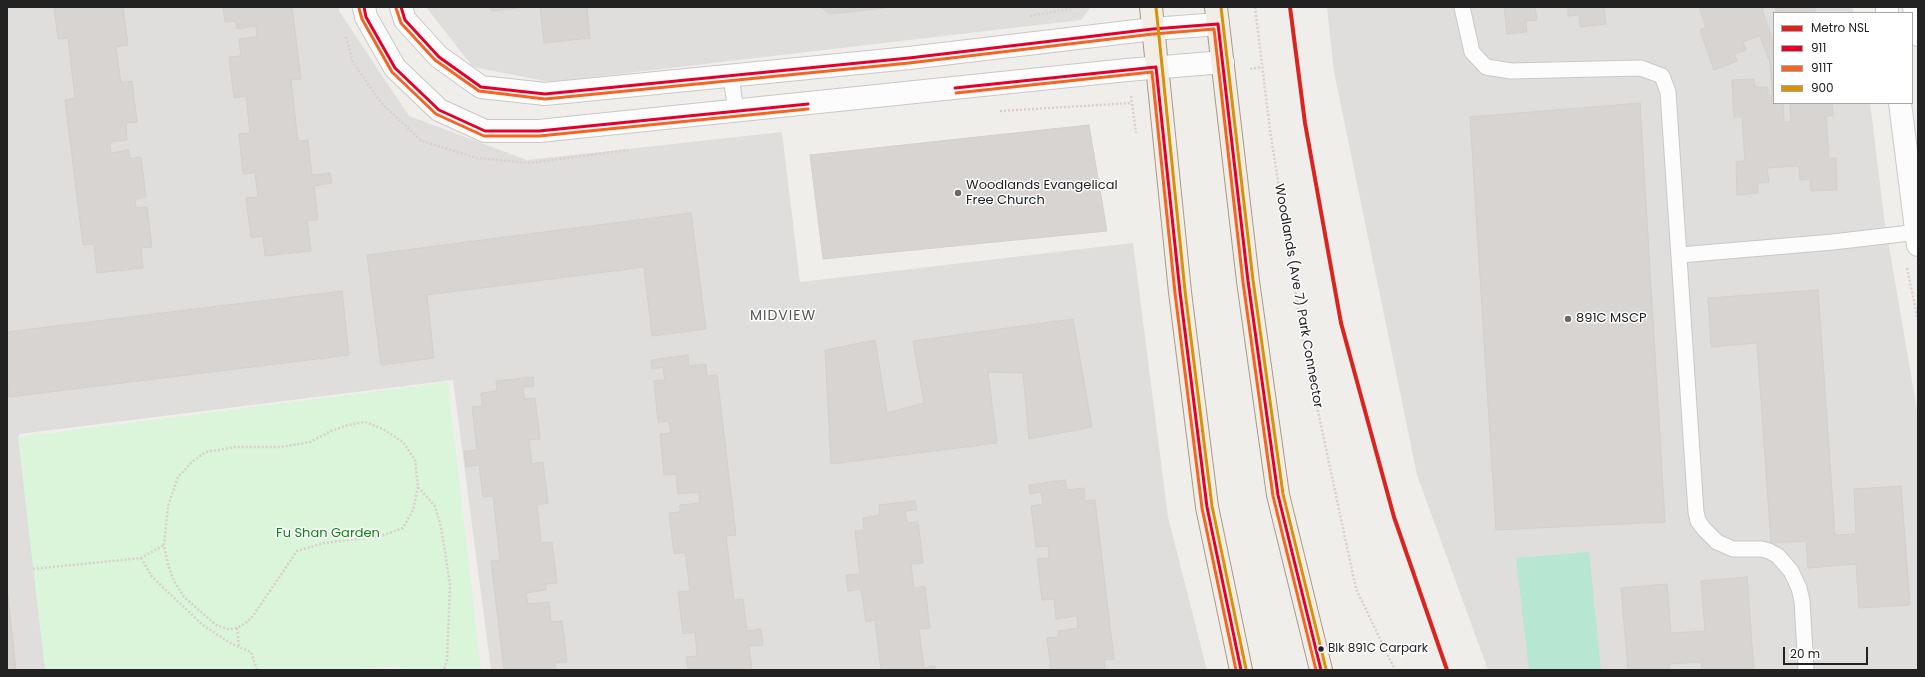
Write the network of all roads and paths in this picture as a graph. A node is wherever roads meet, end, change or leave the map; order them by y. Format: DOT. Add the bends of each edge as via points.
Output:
graph roads {
  1 [pos="364,7"];
  2 [pos="401,7"];
  3 [pos="1150,7"];
  4 [pos="1255,7"];
  5 [pos="1462,7"];
  6 [pos="1914,7"];
  7 [pos="1217,16"];
  8 [pos="1153,29"];
  9 [pos="1918,35"];
  10 [pos="1223,62"];
  11 [pos="1156,67"];
  12 [pos="732,76"];
  13 [pos="1900,104"];
  14 [pos="736,112"];
  15 [pos="1917,236"];
  16 [pos="1680,255"];
  17 [pos="418,487"];
  18 [pos="164,545"];
  19 [pos="141,558"];
  20 [pos="33,569"];
  21 [pos="237,628"];
  22 [pos="239,646"];
  23 [pos="257,670"];
  24 [pos="444,670"];
  25 [pos="1241,670"];
  26 [pos="1321,670"];
  27 [pos="1395,670"];
  28 [pos="1806,670"];
  1 -- 14 [label="street" via="366,17 395,68 439,110 485,131 539,131"];
  2 -- 12 [label="street" via="406,20 438,57 481,87 545,94"];
  3 -- 8 [label="main road"];
  4 -- 27 [label="path, Woodlands (Ave 7) Park Connector" via="1270,130 1303,341 1356,589"];
  5 -- 16 [label="lane" via="1472,52 1486,67 1510,71 1641,68 1662,76 1668,92"];
  6 -- 9 [label="street"];
  7 -- 8 [label="street"];
  7 -- 10 [label="main road"];
  8 -- 11 [label="main road"];
  8 -- 12 [label="street"];
  10 -- 11 [label="street"];
  10 -- 26 [label="main road" via="1248,281 1278,495"];
  11 -- 14 [label="street"];
  11 -- 25 [label="main road" via="1180,292 1208,507"];
  12 -- 14 [label="lane"];
  13 -- 15 [label="street"];
  15 -- 16 [label="lane"];
  16 -- 28 [label="lane" via="1698,521 1710,537 1726,547 1769,551 1778,556 1790,571 1799,588 1802,601"];
  17 -- 18 [label="path" via="415,460 403,442 365,422 331,431 310,442 281,447 235,447 206,452 178,477 168,506"];
  17 -- 21 [label="path" via="413,510 403,528 381,536 297,550 253,616"];
  17 -- 24 [label="path" via="435,506 442,527 450,584 447,660"];
  18 -- 19 [label="path"];
  18 -- 21 [label="path" via="174,581 184,597 216,625 228,629"];
  19 -- 20 [label="path"];
  19 -- 22 [label="path" via="152,577 199,621"];
  21 -- 22 [label="path"];
  22 -- 23 [label="path" via="251,652"];
}
